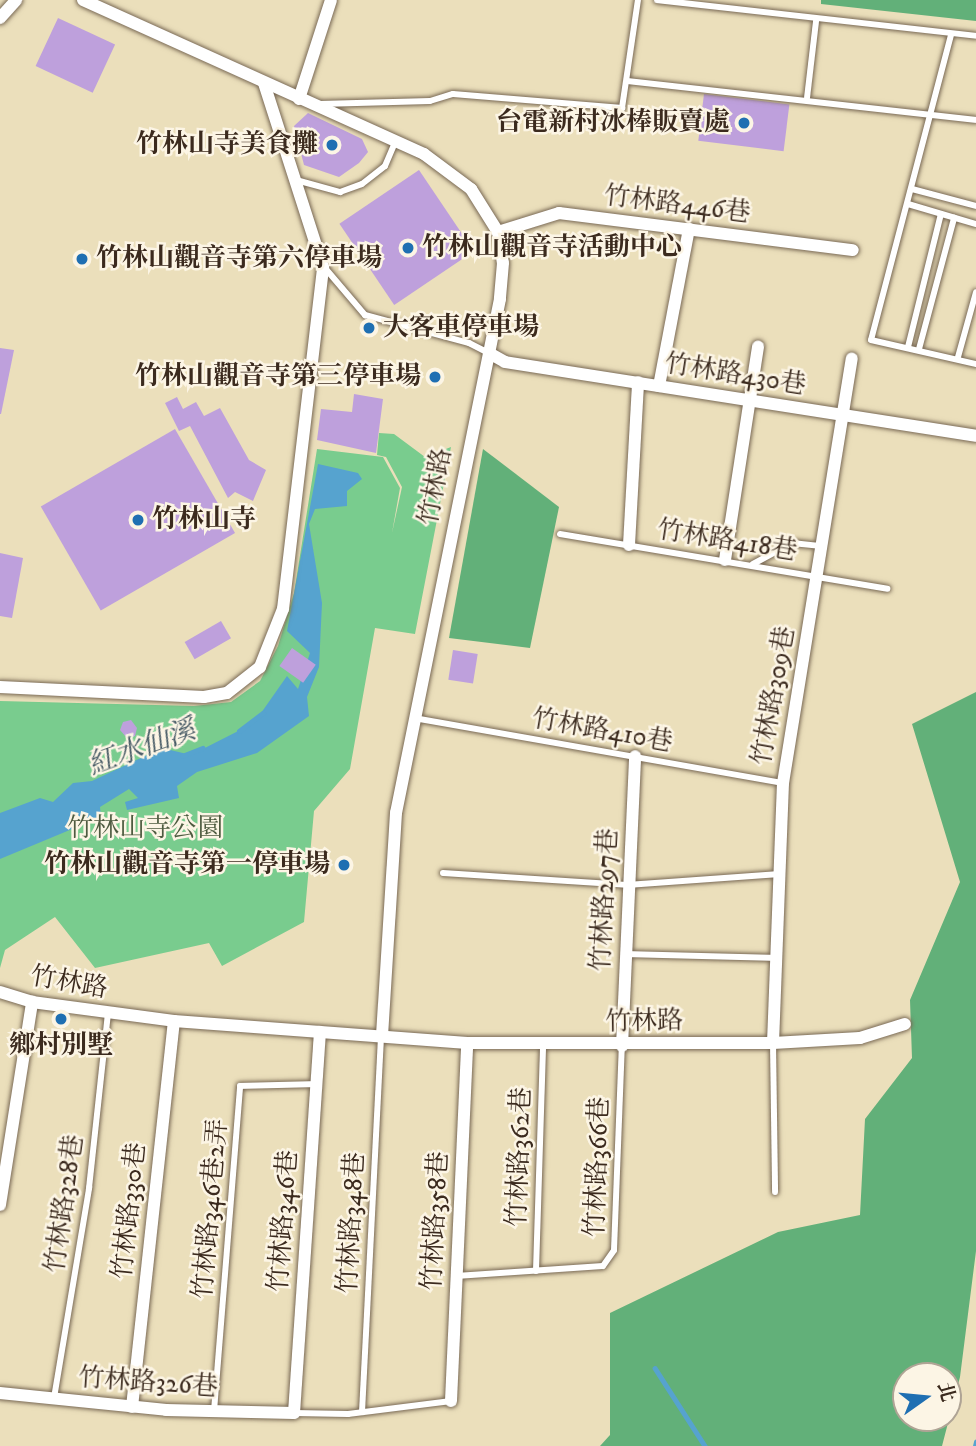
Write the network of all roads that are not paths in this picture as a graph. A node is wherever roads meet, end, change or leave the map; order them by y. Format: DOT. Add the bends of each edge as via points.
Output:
graph roads {
  1 [pos="16,0"];
  2 [pos="83,0"];
  3 [pos="331,0"];
  4 [pos="638,0"];
  5 [pos="657,0"];
  6 [pos="737,0"];
  7 [pos="736,10"];
  8 [pos="0,18"];
  9 [pos="816,21"];
  10 [pos="951,35"];
  11 [pos="976,36"];
  12 [pos="628,81"];
  13 [pos="264,83"];
  14 [pos="807,98"];
  15 [pos="299,99"];
  16 [pos="313,104"];
  17 [pos="932,112"];
  18 [pos="976,120"];
  19 [pos="396,140"];
  20 [pos="296,180"];
  21 [pos="912,189"];
  22 [pos="908,204"];
  23 [pos="976,206"];
  24 [pos="941,214"];
  25 [pos="954,218"];
  26 [pos="976,224"];
  27 [pos="689,229"];
  28 [pos="498,232"];
  29 [pos="853,250"];
  30 [pos="323,267"];
  31 [pos="976,292"];
  32 [pos="758,347"];
  33 [pos="908,347"];
  34 [pos="919,349"];
  35 [pos="489,353"];
  36 [pos="958,357"];
  37 [pos="852,359"];
  38 [pos="976,364"];
  39 [pos="638,382"];
  40 [pos="659,386"];
  41 [pos="753,400"];
  42 [pos="843,414"];
  43 [pos="976,436"];
  44 [pos="560,534"];
  45 [pos="629,545"];
  46 [pos="822,546"];
  47 [pos="725,560"];
  48 [pos="752,564"];
  49 [pos="818,576"];
  50 [pos="887,589"];
  51 [pos="0,687"];
  52 [pos="414,718"];
  53 [pos="635,756"];
  54 [pos="783,783"];
  55 [pos="443,873"];
  56 [pos="780,874"];
  57 [pos="627,885"];
  58 [pos="625,954"];
  59 [pos="776,958"];
  60 [pos="0,992"];
  61 [pos="32,1002"];
  62 [pos="108,1013"];
  63 [pos="174,1021"];
  64 [pos="905,1024"];
  65 [pos="320,1032"];
  66 [pos="382,1035"];
  67 [pos="467,1043"];
  68 [pos="773,1043"];
  69 [pos="543,1045"];
  70 [pos="622,1046"];
  71 [pos="316,1084"];
  72 [pos="775,1192"];
  73 [pos="0,1205"];
  74 [pos="536,1271"];
  75 [pos="456,1276"];
  76 [pos="0,1393"];
  77 [pos="54,1398"];
  78 [pos="451,1401"];
  79 [pos="132,1407"];
  80 [pos="214,1411"];
  81 [pos="362,1412"];
  82 [pos="294,1413"];
  1 -- 8 [label="street"];
  2 -- 13 [label="street, 竹林路"];
  3 -- 15 [label="street"];
  4 -- 12 [label="lane"];
  5 -- 7 [label="lane"];
  6 -- 7 [label="lane"];
  7 -- 9 [label="lane"];
  9 -- 10 [label="lane"];
  9 -- 14 [label="lane"];
  10 -- 11 [label="lane"];
  10 -- 17 [label="lane"];
  12 -- 14 [label="lane"];
  12 -- 16 [label="lane" via="622,108 453,94 430,101"];
  13 -- 15 [label="street, 竹林路"];
  13 -- 20 [label="street"];
  14 -- 17 [label="lane"];
  15 -- 16 [label="street, 竹林路"];
  16 -- 19 [label="street, 竹林路"];
  17 -- 18 [label="lane"];
  17 -- 21 [label="lane"];
  19 -- 20 [label="lane" via="385,166 362,184 341,192"];
  19 -- 28 [label="street, 竹林路" via="450,168 486,208"];
  20 -- 30 [label="street"];
  21 -- 22 [label="lane"];
  21 -- 23 [label="lane"];
  22 -- 24 [label="lane"];
  22 -- 33 [label="lane" via="871,340"];
  24 -- 25 [label="lane"];
  24 -- 33 [label="lane"];
  25 -- 26 [label="lane"];
  25 -- 34 [label="lane"];
  27 -- 28 [label="street, 竹林路446巷" via="559,213"];
  27 -- 29 [label="street, 竹林路446巷"];
  27 -- 40 [label="street"];
  28 -- 35 [label="street, 竹林路" via="501,287"];
  30 -- 35 [label="lane" via="365,315 469,343"];
  30 -- 51 [label="street" via="284,609 260,667 227,693 204,697"];
  31 -- 36 [label="lane"];
  32 -- 41 [label="street"];
  33 -- 34 [label="lane"];
  34 -- 36 [label="lane"];
  35 -- 39 [label="street, 竹林路430巷" via="505,362"];
  35 -- 52 [label="street, 竹林路"];
  36 -- 38 [label="lane"];
  37 -- 42 [label="street, 竹林路309巷"];
  39 -- 40 [label="street, 竹林路430巷"];
  39 -- 45 [label="street"];
  40 -- 41 [label="street, 竹林路430巷"];
  41 -- 42 [label="street, 竹林路430巷"];
  41 -- 47 [label="street"];
  42 -- 43 [label="street, 竹林路430巷"];
  42 -- 46 [label="street, 竹林路309巷"];
  44 -- 45 [label="lane, 竹林路418巷"];
  45 -- 47 [label="lane, 竹林路418巷"];
  46 -- 48 [label="lane" via="792,543"];
  46 -- 49 [label="street, 竹林路309巷"];
  47 -- 48 [label="lane, 竹林路418巷"];
  48 -- 49 [label="lane, 竹林路418巷"];
  49 -- 50 [label="lane, 竹林路418巷"];
  49 -- 54 [label="street, 竹林路309巷"];
  52 -- 53 [label="lane, 竹林路410巷"];
  52 -- 66 [label="street, 竹林路" via="396,813"];
  53 -- 54 [label="lane, 竹林路410巷"];
  53 -- 57 [label="street, 竹林路297巷"];
  54 -- 56 [label="street, 竹林路309巷"];
  55 -- 57 [label="lane"];
  56 -- 57 [label="lane"];
  56 -- 59 [label="street, 竹林路309巷"];
  57 -- 58 [label="street, 竹林路297巷"];
  58 -- 59 [label="lane"];
  58 -- 70 [label="street, 竹林路297巷"];
  59 -- 68 [label="street, 竹林路309巷"];
  60 -- 61 [label="street, 竹林路"];
  61 -- 62 [label="street, 竹林路"];
  61 -- 73 [label="street"];
  62 -- 63 [label="street, 竹林路"];
  62 -- 77 [label="lane, 竹林路328巷" via="89,1188"];
  63 -- 65 [label="street, 竹林路"];
  63 -- 79 [label="street, 竹林路330巷"];
  64 -- 68 [label="street, 竹林路" via="860,1038"];
  65 -- 66 [label="street, 竹林路"];
  65 -- 71 [label="street, 竹林路346巷"];
  66 -- 67 [label="street, 竹林路"];
  66 -- 81 [label="lane, 竹林路348巷"];
  67 -- 69 [label="street, 竹林路"];
  67 -- 75 [label="street, 竹林路358巷"];
  68 -- 70 [label="street, 竹林路"];
  68 -- 72 [label="lane"];
  69 -- 70 [label="street, 竹林路"];
  69 -- 74 [label="lane, 竹林路362巷"];
  70 -- 74 [label="lane, 竹林路366巷" via="614,1250 603,1266"];
  71 -- 80 [label="lane, 竹林路346巷2弄" via="240,1086"];
  71 -- 82 [label="street, 竹林路346巷"];
  74 -- 75 [label="lane, 竹林路366巷"];
  75 -- 78 [label="street, 竹林路358巷"];
  76 -- 77 [label="street, 竹林路326巷"];
  77 -- 79 [label="street, 竹林路326巷"];
  78 -- 81 [label="lane"];
  79 -- 80 [label="street, 竹林路326巷"];
  80 -- 82 [label="street, 竹林路326巷"];
  81 -- 82 [label="lane"];
}
